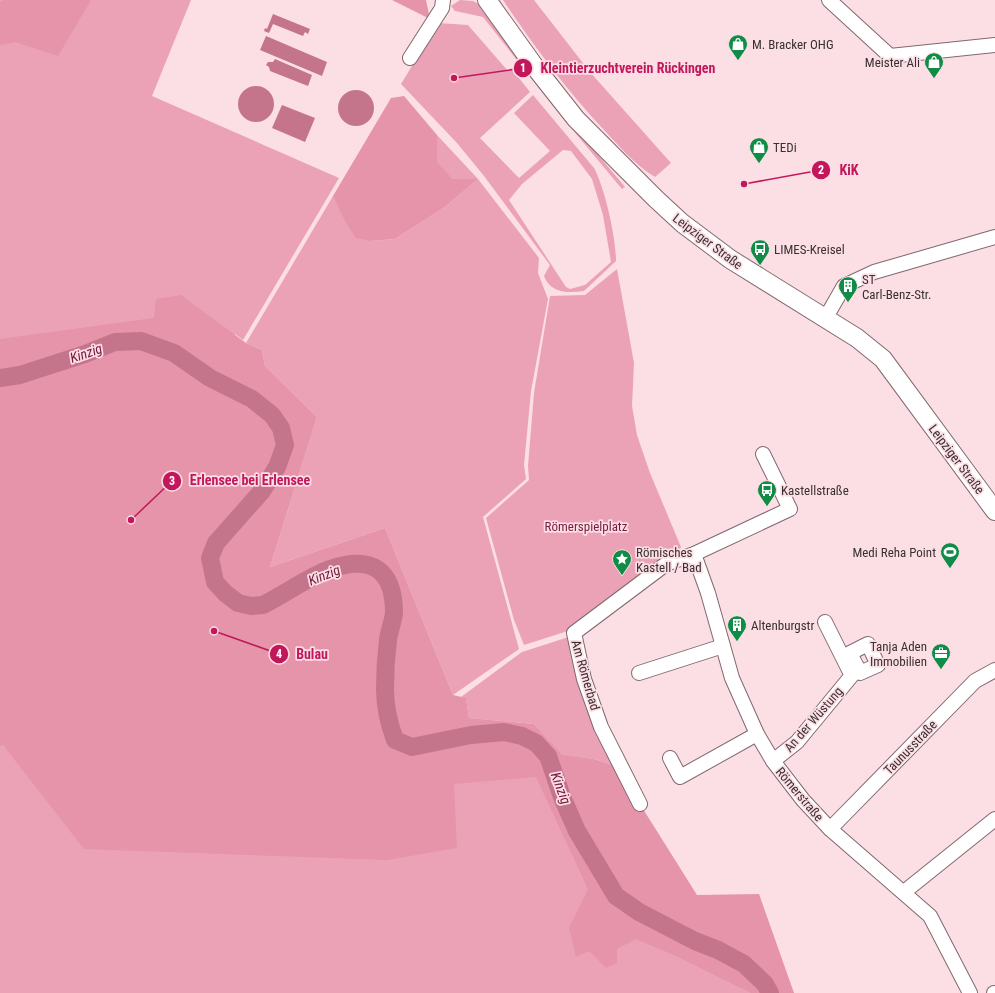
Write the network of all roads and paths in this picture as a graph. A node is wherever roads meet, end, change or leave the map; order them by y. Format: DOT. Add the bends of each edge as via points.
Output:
graph roads {
  1 [pos="487,0"];
  2 [pos="829,0"];
  3 [pos="446,3"];
  4 [pos="995,45"];
  5 [pos="410,58"];
  6 [pos="992,242"];
  7 [pos="825,319"];
  8 [pos="763,454"];
  9 [pos="995,511"];
  10 [pos="694,554"];
  11 [pos="825,622"];
  12 [pos="723,646"];
  13 [pos="995,670"];
  14 [pos="639,673"];
  15 [pos="757,734"];
  16 [pos="670,758"];
  17 [pos="773,761"];
  18 [pos="640,804"];
  19 [pos="995,819"];
  20 [pos="830,829"];
  21 [pos="904,892"];
  22 [pos="970,993"];
  1 -- 7 [label="main road, Leipziger Straße" via="572,113 656,199 682,223 730,259"];
  2 -- 4 [label="street" via="890,56"];
  3 -- 5 [label="street"];
  6 -- 7 [label="street" via="874,272 844,286"];
  7 -- 9 [label="main road, Leipziger Straße" via="857,338 883,359"];
  8 -- 10 [label="street" via="790,509"];
  10 -- 12 [label="street, Römerstraße"];
  10 -- 18 [label="street, Am Römerbad" via="666,564 574,633 584,679 601,728"];
  11 -- 17 [label="street, An der Wüstung" via="854,672 797,742"];
  12 -- 14 [label="street"];
  12 -- 15 [label="street, Römerstraße" via="732,678"];
  13 -- 20 [label="street, Taunusstraße" via="975,681"];
  15 -- 16 [label="street" via="680,777"];
  15 -- 17 [label="street, Römerstraße"];
  17 -- 20 [label="street, Römerstraße" via="803,800"];
  19 -- 21 [label="street"];
  20 -- 21 [label="street, Römerstraße"];
  21 -- 22 [label="street, Römerstraße" via="930,916"];
}
